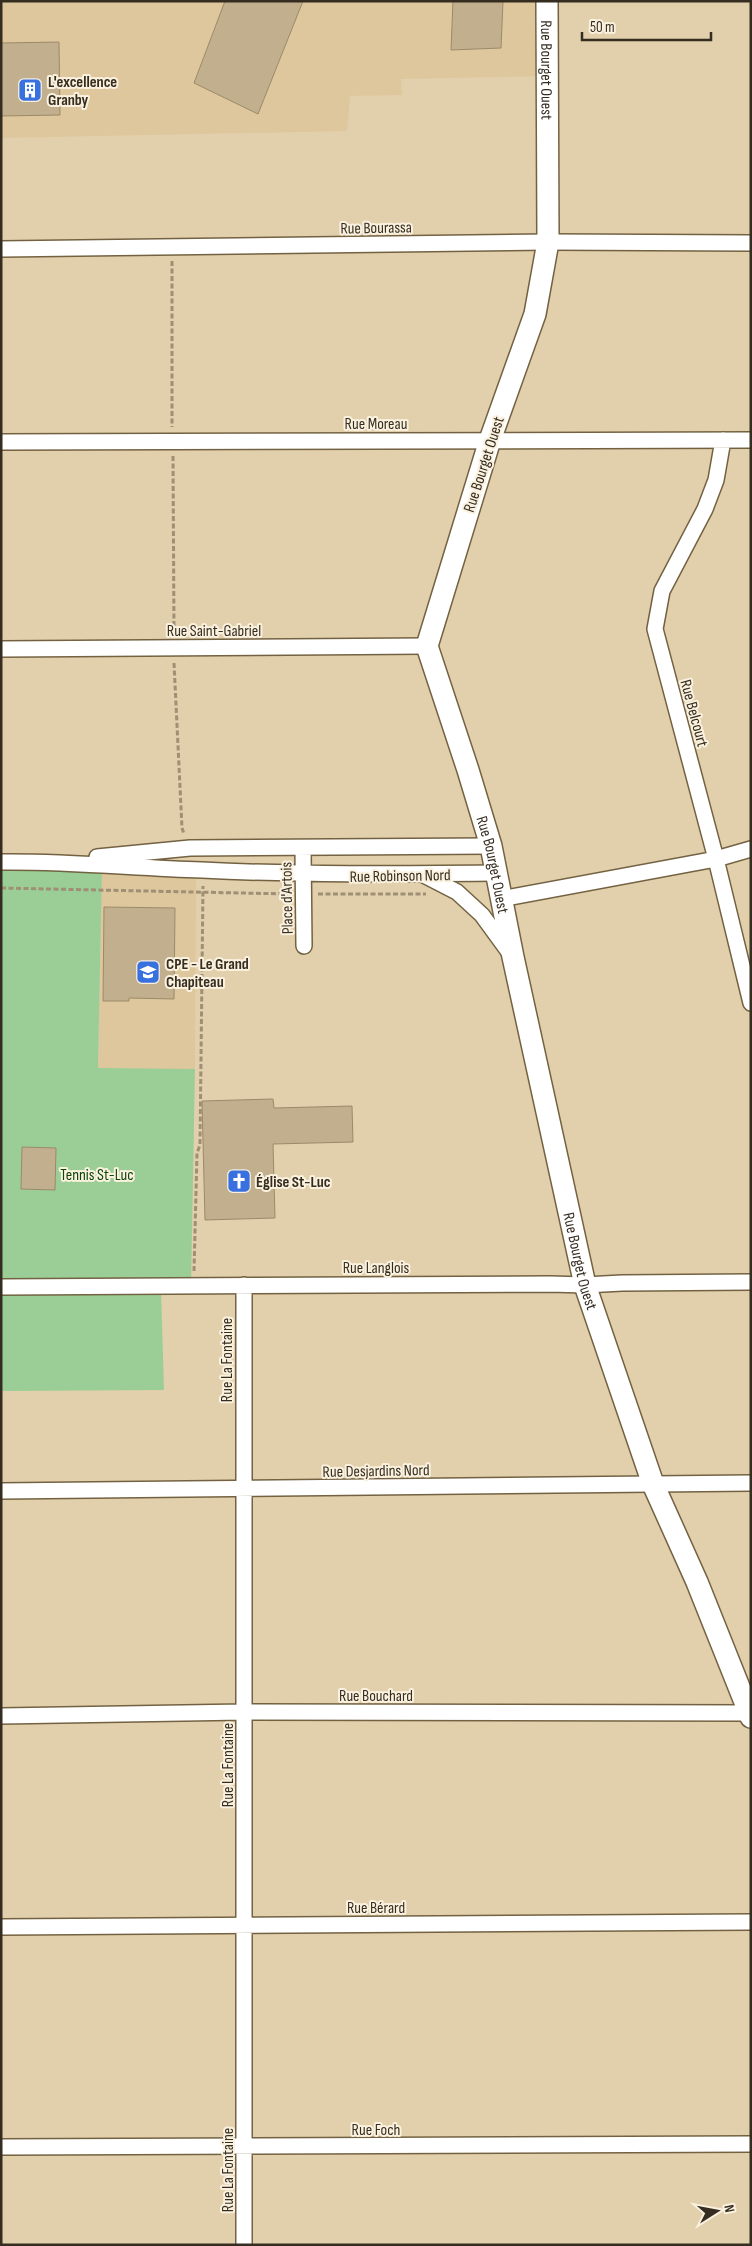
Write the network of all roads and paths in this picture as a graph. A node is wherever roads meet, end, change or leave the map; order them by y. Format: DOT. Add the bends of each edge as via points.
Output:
graph roads {
  1 [pos="547,1"];
  2 [pos="548,242"];
  3 [pos="751,243"];
  4 [pos="172,248"];
  5 [pos="1,249"];
  6 [pos="490,440"];
  7 [pos="723,440"];
  8 [pos="751,440"];
  9 [pos="172,441"];
  10 [pos="1,442"];
  11 [pos="426,646"];
  12 [pos="174,648"];
  13 [pos="1,649"];
  14 [pos="490,846"];
  15 [pos="190,848"];
  16 [pos="303,849"];
  17 [pos="751,849"];
  18 [pos="716,859"];
  19 [pos="1,862"];
  20 [pos="46,862"];
  21 [pos="203,870"];
  22 [pos="303,873"];
  23 [pos="495,873"];
  24 [pos="420,874"];
  25 [pos="1,888"];
  26 [pos="202,891"];
  27 [pos="304,894"];
  28 [pos="428,894"];
  29 [pos="500,899"];
  30 [pos="304,946"];
  31 [pos="513,957"];
  32 [pos="751,1003"];
  33 [pos="751,1282"];
  34 [pos="244,1285"];
  35 [pos="193,1286"];
  36 [pos="586,1286"];
  37 [pos="1,1287"];
  38 [pos="654,1484"];
  39 [pos="751,1484"];
  40 [pos="244,1488"];
  41 [pos="1,1491"];
  42 [pos="244,1712"];
  43 [pos="750,1715"];
  44 [pos="1,1716"];
  45 [pos="751,1922"];
  46 [pos="244,1926"];
  47 [pos="1,1928"];
  48 [pos="751,2144"];
  49 [pos="1,2147"];
  50 [pos="244,2147"];
  51 [pos="244,2245"];
  1 -- 2 [label="street, Rue Bourget Ouest"];
  2 -- 3 [label="street, Rue Bourassa"];
  2 -- 4 [label="street, Rue Bourassa"];
  2 -- 6 [label="street, Rue Bourget Ouest" via="535,314"];
  4 -- 5 [label="street, Rue Bourassa"];
  4 -- 9 [label="path"];
  6 -- 7 [label="street, Rue Moreau"];
  6 -- 9 [label="street, Rue Moreau"];
  6 -- 11 [label="street, Rue Bourget Ouest"];
  7 -- 8 [label="street, Rue Moreau"];
  7 -- 18 [label="street, Rue Belcourt" via="716,480 705,509 662,591 655,629"];
  9 -- 10 [label="street, Rue Moreau"];
  9 -- 12 [label="path"];
  11 -- 12 [label="street, Rue Saint-Gabriel"];
  11 -- 14 [label="street, Rue Bourget Ouest"];
  12 -- 13 [label="street, Rue Saint-Gabriel"];
  12 -- 15 [label="path" via="182,828"];
  14 -- 16 [label="street, Rue Robinson Nord"];
  14 -- 23 [label="street, Rue Bourget Ouest"];
  15 -- 16 [label="street, Rue Robinson Nord"];
  15 -- 20 [label="street, Rue Robinson Nord"];
  16 -- 22 [label="street, Place d'Artois"];
  17 -- 18 [label="street"];
  18 -- 29 [label="street"];
  18 -- 32 [label="street, Rue Belcourt"];
  19 -- 20 [label="street, Rue Robinson Nord"];
  20 -- 21 [label="street, Rue Robinson Nord"];
  21 -- 22 [label="street, Rue Robinson Nord"];
  21 -- 26 [label="path"];
  22 -- 24 [label="street, Rue Robinson Nord"];
  22 -- 27 [label="street, Place d'Artois"];
  23 -- 24 [label="street, Rue Robinson Nord"];
  23 -- 29 [label="street, Rue Bourget Ouest"];
  24 -- 31 [label="street" via="457,892 482,915"];
  25 -- 26 [label="path, Rue Robinson Nord"];
  26 -- 27 [label="path, Rue Robinson Nord"];
  26 -- 35 [label="path" via="200,1145 197,1153"];
  27 -- 28 [label="path, Rue Robinson Nord"];
  27 -- 30 [label="street, Place d'Artois"];
  29 -- 31 [label="street, Rue Bourget Ouest"];
  31 -- 36 [label="street, Rue Bourget Ouest"];
  33 -- 36 [label="street, Rue Langlois"];
  34 -- 35 [label="street, Rue Langlois"];
  34 -- 36 [label="street, Rue Langlois"];
  34 -- 40 [label="street, Rue La Fontaine"];
  35 -- 37 [label="street, Rue Langlois"];
  36 -- 38 [label="street, Rue Bourget Ouest"];
  38 -- 39 [label="street, Rue Desjardins Nord"];
  38 -- 40 [label="street, Rue Desjardins Nord"];
  38 -- 43 [label="street, Rue Bourget Ouest" via="698,1582"];
  40 -- 41 [label="street, Rue Desjardins Nord"];
  40 -- 42 [label="street, Rue La Fontaine"];
  42 -- 43 [label="street, Rue Bouchard"];
  42 -- 44 [label="street, Rue Bouchard"];
  42 -- 46 [label="street, Rue La Fontaine"];
  45 -- 46 [label="street, Rue Bérard"];
  46 -- 47 [label="street, Rue Bérard"];
  46 -- 50 [label="street, Rue La Fontaine"];
  48 -- 50 [label="street, Rue Foch"];
  49 -- 50 [label="street, Rue Foch"];
  50 -- 51 [label="street, Rue La Fontaine"];
}
